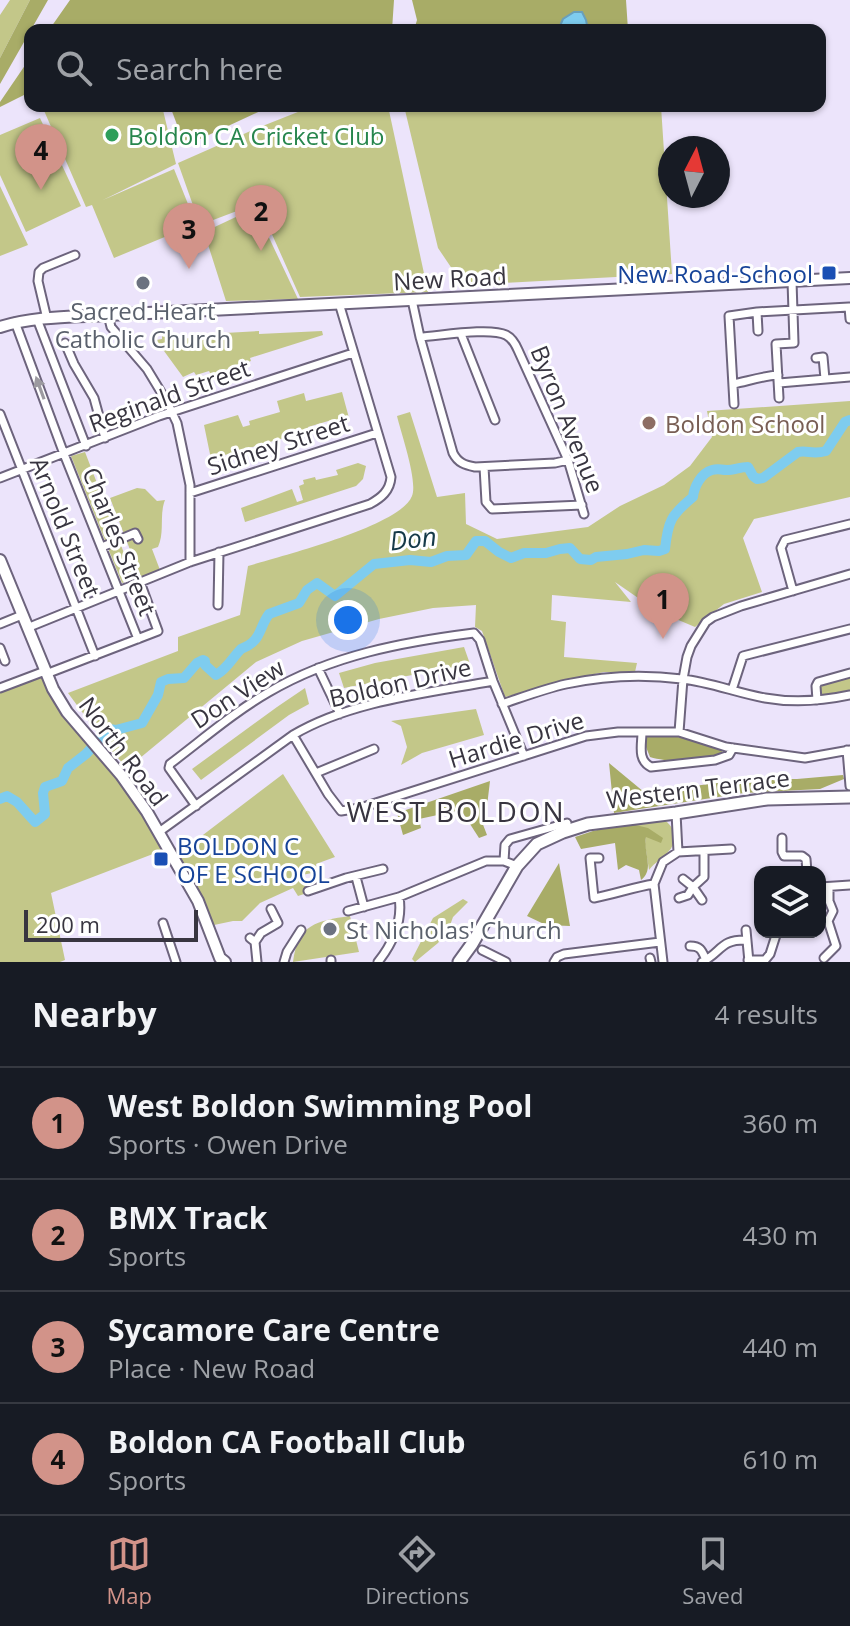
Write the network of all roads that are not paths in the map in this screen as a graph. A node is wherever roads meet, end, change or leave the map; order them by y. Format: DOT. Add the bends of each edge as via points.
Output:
graph roads {
  1 [pos="75,255"];
  2 [pos="850,278"];
  3 [pos="792,281"];
  4 [pos="412,300"];
  5 [pos="339,303"];
  6 [pos="793,310"];
  7 [pos="757,312"];
  8 [pos="108,315"];
  9 [pos="45,319"];
  10 [pos="850,319"];
  11 [pos="15,322"];
  12 [pos="0,327"];
  13 [pos="758,331"];
  14 [pos="461,334"];
  15 [pos="420,337"];
  16 [pos="65,343"];
  17 [pos="353,353"];
  18 [pos="816,358"];
  19 [pos="850,377"];
  20 [pos="779,379"];
  21 [pos="825,379"];
  22 [pos="733,384"];
  23 [pos="779,398"];
  24 [pos="734,404"];
  25 [pos="172,412"];
  26 [pos="0,414"];
  27 [pos="496,420"];
  28 [pos="377,433"];
  29 [pos="105,438"];
  30 [pos="86,446"];
  31 [pos="64,454"];
  32 [pos="568,460"];
  33 [pos="484,467"];
  34 [pos="21,470"];
  35 [pos="0,478"];
  36 [pos="190,493"];
  37 [pos="850,524"];
  38 [pos="136,533"];
  39 [pos="102,547"];
  40 [pos="219,552"];
  41 [pos="0,560"];
  42 [pos="190,562"];
  43 [pos="850,574"];
  44 [pos="140,582"];
  45 [pos="120,590"];
  46 [pos="793,591"];
  47 [pos="218,605"];
  48 [pos="77,608"];
  49 [pos="22,615"];
  50 [pos="0,624"];
  51 [pos="27,628"];
  52 [pos="850,629"];
  53 [pos="138,639"];
  54 [pos="0,648"];
  55 [pos="95,656"];
  56 [pos="5,661"];
  57 [pos="318,668"];
  58 [pos="14,670"];
  59 [pos="46,673"];
  60 [pos="850,673"];
  61 [pos="683,679"];
  62 [pos="18,681"];
  63 [pos="493,681"];
  64 [pos="0,688"];
  65 [pos="732,690"];
  66 [pos="850,695"];
  67 [pos="817,700"];
  68 [pos="502,704"];
  69 [pos="340,714"];
  70 [pos="642,732"];
  71 [pos="679,732"];
  72 [pos="293,735"];
  73 [pos="733,748"];
  74 [pos="374,749"];
  75 [pos="848,750"];
  76 [pos="524,756"];
  77 [pos="316,773"];
  78 [pos="850,786"];
  79 [pos="850,797"];
  80 [pos="196,806"];
  81 [pos="676,813"];
  82 [pos="567,823"];
  83 [pos="159,832"];
  84 [pos="782,838"];
  85 [pos="731,849"];
  86 [pos="704,851"];
  87 [pos="678,852"];
  88 [pos="599,858"];
  89 [pos="504,861"];
  90 [pos="517,866"];
  91 [pos="807,866"];
  92 [pos="383,869"];
  93 [pos="356,877"];
  94 [pos="683,879"];
  95 [pos="654,884"];
  96 [pos="850,885"];
  97 [pos="693,887"];
  98 [pos="826,887"];
  99 [pos="826,890"];
  100 [pos="308,891"];
  101 [pos="399,897"];
  102 [pos="679,898"];
  103 [pos="702,900"];
  104 [pos="364,907"];
  105 [pos="271,909"];
  106 [pos="348,911"];
  107 [pos="163,923"];
  108 [pos="301,930"];
  109 [pos="746,930"];
  110 [pos="775,938"];
  111 [pos="747,940"];
  112 [pos="660,942"];
  113 [pos="690,946"];
  114 [pos="482,950"];
  115 [pos="717,952"];
  116 [pos="824,958"];
  117 [pos="173,961"];
  118 [pos="704,961"];
  119 [pos="721,961"];
  120 [pos="749,961"];
  121 [pos="224,962"];
  122 [pos="257,962"];
  123 [pos="284,962"];
  124 [pos="378,962"];
  125 [pos="459,962"];
  126 [pos="506,962"];
  127 [pos="554,962"];
  128 [pos="663,962"];
  1 -- 9 [label="street" via="39,272"];
  2 -- 3 [label="main road, New Road"];
  3 -- 4 [label="main road, New Road"];
  3 -- 6 [label="street"];
  4 -- 5 [label="main road, New Road"];
  4 -- 15 [label="street"];
  5 -- 8 [label="main road, New Road"];
  5 -- 17 [label="street"];
  6 -- 7 [label="street"];
  6 -- 10 [label="street" via="849,307"];
  6 -- 20 [label="street" via="794,343 776,344"];
  7 -- 13 [label="street"];
  7 -- 22 [label="street" via="729,316"];
  8 -- 9 [label="main road, New Road"];
  8 -- 25 [label="street" via="111,327 147,369"];
  9 -- 11 [label="main road, New Road"];
  9 -- 30 [label="street"];
  11 -- 12 [label="main road, New Road"];
  31 -- 11 [label="street, Charles Street, one-way"];
  14 -- 15 [label="street, Byron Avenue"];
  14 -- 27 [label="street"];
  14 -- 32 [label="street, Byron Avenue" via="498,332 515,342"];
  15 -- 33 [label="street" via="456,460"];
  16 -- 29 [label="street" via="94,398"];
  17 -- 25 [label="street, Reginald Street"];
  17 -- 28 [label="street"];
  18 -- 21 [label="street" via="823,357"];
  19 -- 21 [label="street"];
  20 -- 21 [label="street"];
  20 -- 22 [label="street" via="766,376"];
  20 -- 23 [label="street"];
  22 -- 24 [label="street"];
  25 -- 29 [label="street, Reginald Street"];
  25 -- 36 [label="street"];
  26 -- 34 [label="street, Arnold Street"];
  28 -- 36 [label="street, Sidney Street"];
  28 -- 40 [label="street" via="391,477 377,500"];
  29 -- 30 [label="street, Reginald Street"];
  30 -- 31 [label="street, Reginald Street"];
  31 -- 34 [label="street, Reginald Street"];
  31 -- 39 [label="street, Charles Street"];
  32 -- 33 [label="street"];
  32 -- 33 [label="street, Byron Avenue" via="583,510 492,509 486,502"];
  34 -- 35 [label="street, Reginald Street"];
  34 -- 48 [label="street, Arnold Street"];
  36 -- 42 [label="street"];
  37 -- 46 [label="street" via="785,540 781,548"];
  38 -- 39 [label="street"];
  39 -- 45 [label="street, Charles Street"];
  40 -- 42 [label="street"];
  40 -- 47 [label="street"];
  41 -- 49 [label="main road, North Road"];
  42 -- 44 [label="street"];
  43 -- 46 [label="street"];
  44 -- 45 [label="street"];
  44 -- 53 [label="street" via="158,631"];
  45 -- 48 [label="street"];
  45 -- 53 [label="street, Charles Street"];
  46 -- 61 [label="street" via="706,622 691,646"];
  48 -- 51 [label="street"];
  48 -- 55 [label="street, Arnold Street"];
  49 -- 50 [label="street"];
  49 -- 51 [label="main road, North Road"];
  51 -- 59 [label="main road, North Road"];
  52 -- 65 [label="street" via="743,656"];
  53 -- 55 [label="street"];
  54 -- 56 [label="street"];
  55 -- 59 [label="street"];
  57 -- 63 [label="street, Don View" via="382,647 474,633"];
  57 -- 69 [label="street"];
  57 -- 80 [label="street, Don View" via="236,713 170,764"];
  58 -- 62 [label="street"];
  59 -- 62 [label="street"];
  59 -- 83 [label="main road, North Road" via="67,712"];
  60 -- 67 [label="street" via="818,682"];
  61 -- 65 [label="street"];
  61 -- 68 [label="street" via="593,680"];
  61 -- 71 [label="street"];
  62 -- 64 [label="street"];
  63 -- 68 [label="street"];
  63 -- 69 [label="street, Boldon Drive"];
  65 -- 67 [label="street"];
  66 -- 67 [label="street"];
  68 -- 76 [label="street"];
  69 -- 72 [label="street, Boldon Drive"];
  70 -- 71 [label="street, Hardie Drive"];
  70 -- 73 [label="street" via="641,758 651,767 715,760"];
  70 -- 76 [label="street, Hardie Drive" via="586,736"];
  71 -- 73 [label="street, Hardie Drive"];
  72 -- 77 [label="street"];
  72 -- 80 [label="street, Boldon Drive"];
  73 -- 75 [label="street, Hardie Drive" via="805,758"];
  74 -- 77 [label="street"];
  75 -- 78 [label="street, Hardie Drive"];
  76 -- 77 [label="street, Hardie Drive" via="341,811"];
  79 -- 81 [label="main road, Western Terrace" via="767,799"];
  80 -- 83 [label="street, Boldon Drive"];
  81 -- 87 [label="street"];
  81 -- 90 [label="main road, Western Terrace" via="563,832 537,844"];
  82 -- 89 [label="street" via="510,839"];
  83 -- 121 [label="main road, North Road" via="198,901"];
  84 -- 91 [label="street" via="784,856 802,856"];
  85 -- 86 [label="street"];
  86 -- 87 [label="street"];
  86 -- 97 [label="street" via="704,877"];
  87 -- 95 [label="street" via="663,862"];
  88 -- 95 [label="street" via="590,858 594,901"];
  89 -- 90 [label="street"];
  89 -- 101 [label="street" via="486,861"];
  90 -- 125 [label="main road, Western Terrace"];
  92 -- 93 [label="street"];
  93 -- 100 [label="street"];
  93 -- 104 [label="street"];
  94 -- 97 [label="street"];
  95 -- 112 [label="street"];
  96 -- 98 [label="street"];
  97 -- 102 [label="street"];
  97 -- 103 [label="street"];
  99 -- 116 [label="street" via="836,946"];
  101 -- 104 [label="street"];
  101 -- 124 [label="street" via="395,937"];
  104 -- 106 [label="street"];
  105 -- 122 [label="street" via="278,923 253,940"];
  107 -- 117 [label="street"];
  108 -- 123 [label="street"];
  109 -- 111 [label="street"];
  110 -- 120 [label="street" via="765,960"];
  111 -- 115 [label="street" via="726,942"];
  111 -- 120 [label="street"];
  112 -- 127 [label="street" via="564,954"];
  112 -- 128 [label="street"];
  113 -- 118 [label="street" via="698,946"];
  114 -- 126 [label="street"];
  115 -- 118 [label="street"];
  115 -- 119 [label="street"];
}
